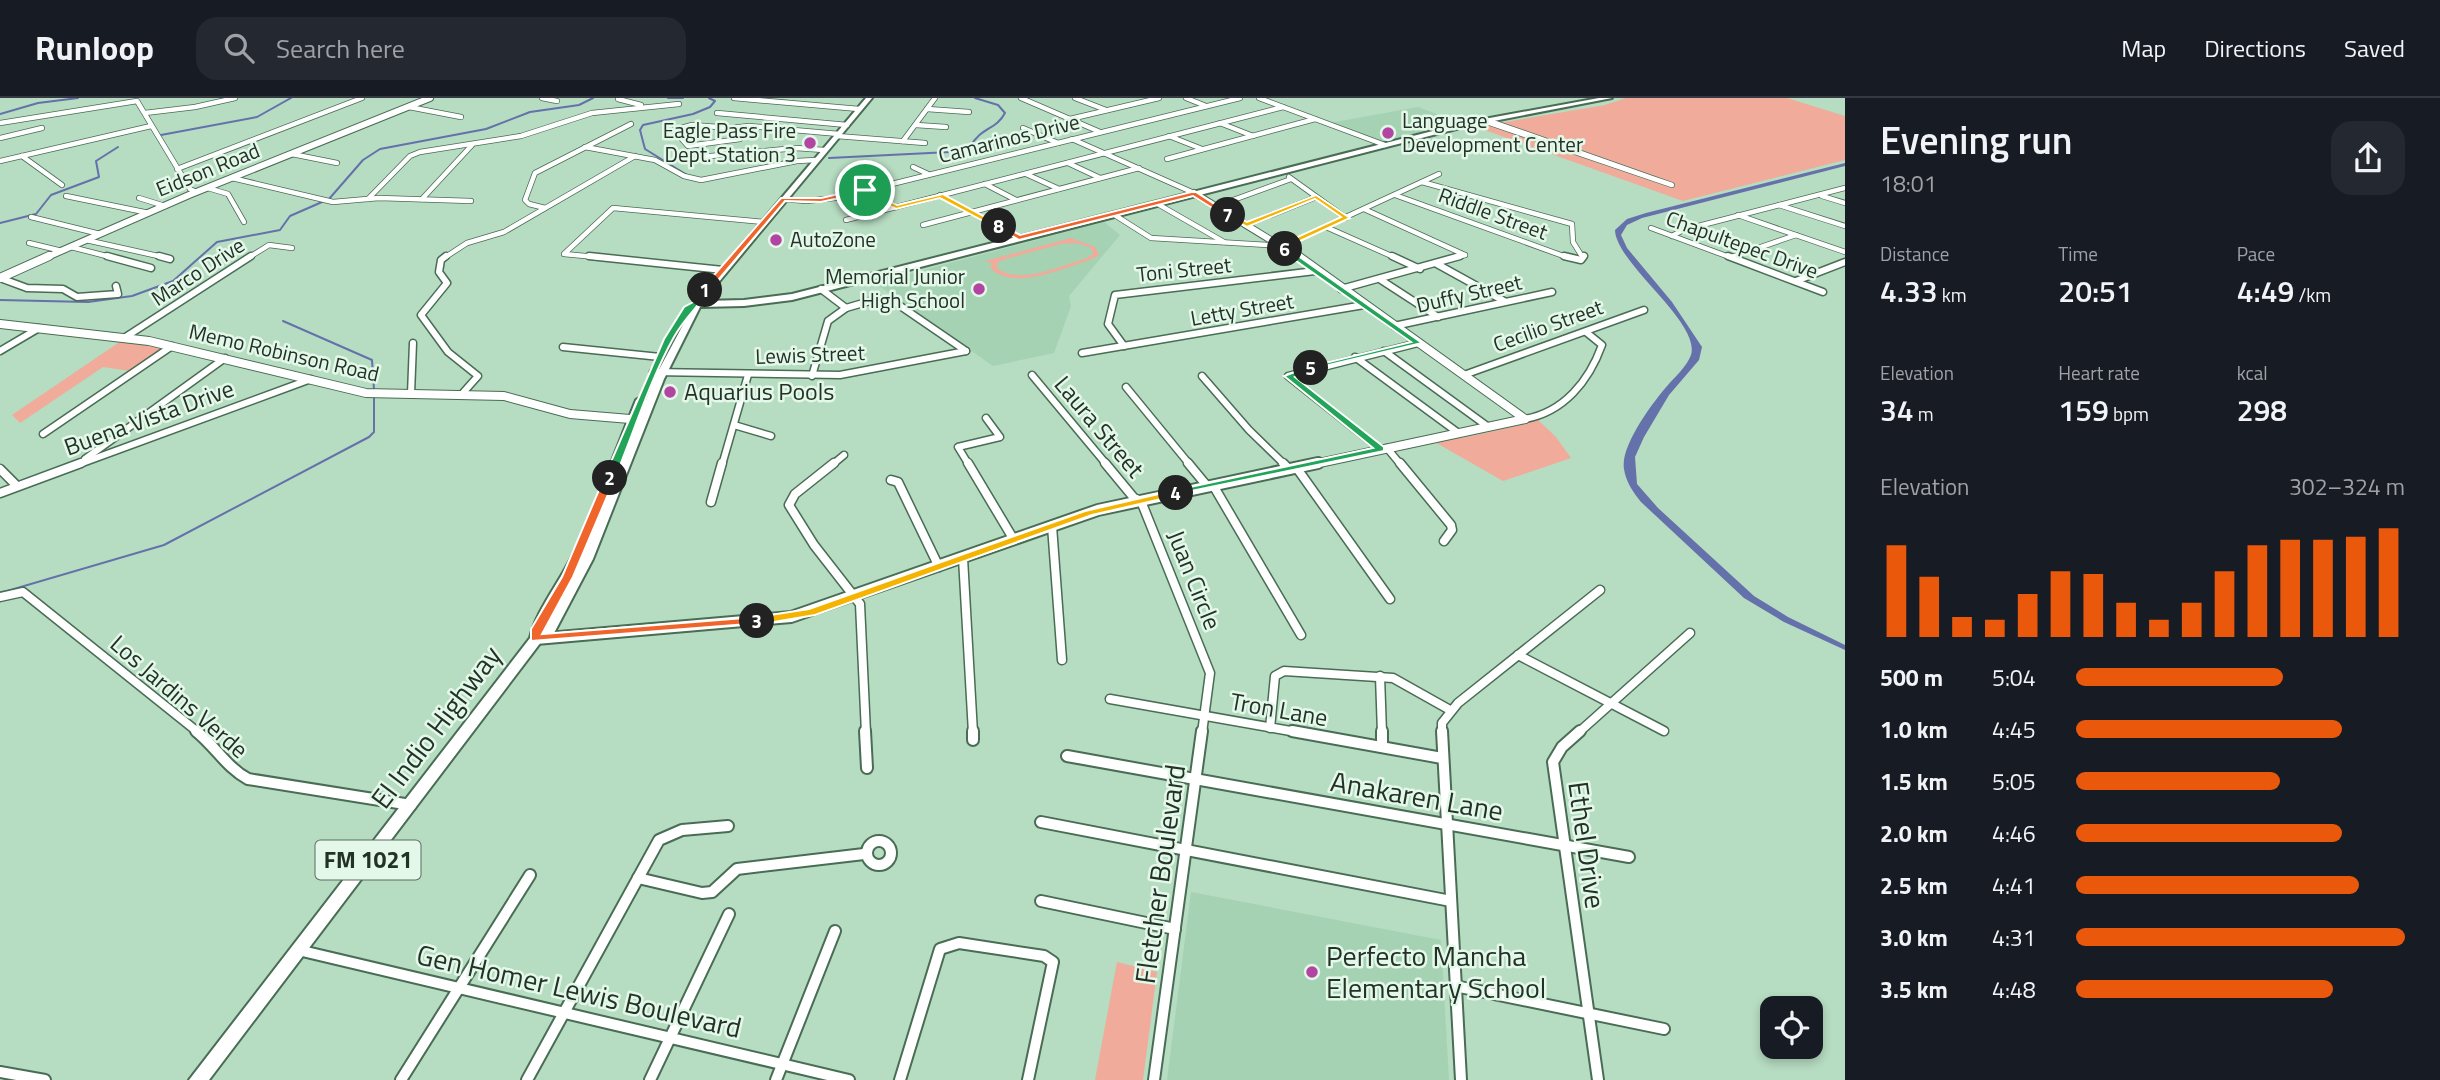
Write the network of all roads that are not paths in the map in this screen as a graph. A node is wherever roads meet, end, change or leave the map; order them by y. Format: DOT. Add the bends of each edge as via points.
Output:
graph roads {
  1 [pos="235,98"];
  2 [pos="362,98"];
  3 [pos="430,98"];
  4 [pos="542,98"];
  5 [pos="734,98"];
  6 [pos="869,98"];
  7 [pos="935,98"];
  8 [pos="1075,98"];
  9 [pos="1131,98"];
  10 [pos="1159,98"];
  11 [pos="1186,98"];
  12 [pos="1240,98"];
  13 [pos="1259,98"];
  14 [pos="1609,98"];
  15 [pos="618,99"];
  16 [pos="1021,99"];
  17 [pos="557,101"];
  18 [pos="1141,102"];
  19 [pos="679,104"];
  20 [pos="1208,106"];
  21 [pos="409,107"];
  22 [pos="647,107"];
  23 [pos="1283,107"];
  24 [pos="859,109"];
  25 [pos="927,109"];
  26 [pos="1106,110"];
  27 [pos="969,112"];
  28 [pos="145,113"];
  29 [pos="717,113"];
  30 [pos="461,117"];
  31 [pos="1070,119"];
  32 [pos="1315,120"];
  33 [pos="1486,120"];
  34 [pos="0,123"];
  35 [pos="150,123"];
  36 [pos="1220,123"];
  37 [pos="631,124"];
  38 [pos="846,125"];
  39 [pos="916,125"];
  40 [pos="946,127"];
  41 [pos="42,128"];
  42 [pos="730,128"];
  43 [pos="1023,128"];
  44 [pos="1101,132"];
  45 [pos="14,135"];
  46 [pos="838,135"];
  47 [pos="1169,136"];
  48 [pos="1253,136"];
  49 [pos="0,138"];
  50 [pos="1073,139"];
  51 [pos="903,141"];
  52 [pos="925,143"];
  53 [pos="1058,143"];
  54 [pos="472,144"];
  55 [pos="1385,145"];
  56 [pos="584,147"];
  57 [pos="1001,148"];
  58 [pos="1202,149"];
  59 [pos="824,150"];
  60 [pos="1105,153"];
  61 [pos="292,154"];
  62 [pos="1013,154"];
  63 [pos="22,156"];
  64 [pos="635,156"];
  65 [pos="699,157"];
  66 [pos="1167,159"];
  67 [pos="816,160"];
  68 [pos="0,161"];
  69 [pos="337,163"];
  70 [pos="1068,163"];
  71 [pos="913,167"];
  72 [pos="1139,168"];
  73 [pos="177,169"];
  74 [pos="1279,172"];
  75 [pos="1635,172"];
  76 [pos="1026,173"];
  77 [pos="928,174"];
  78 [pos="1439,174"];
  79 [pos="232,178"];
  80 [pos="1100,178"];
  81 [pos="1291,179"];
  82 [pos="1422,182"];
  83 [pos="985,184"];
  84 [pos="62,185"];
  85 [pos="208,187"];
  86 [pos="1845,188"];
  87 [pos="1059,189"];
  88 [pos="865,190"];
  89 [pos="196,192"];
  90 [pos="1194,193"];
  91 [pos="940,195"];
  92 [pos="1395,195"];
  93 [pos="1819,195"];
  94 [pos="66,196"];
  95 [pos="1316,197"];
  96 [pos="139,198"];
  97 [pos="368,199"];
  98 [pos="422,199"];
  99 [pos="783,199"];
  100 [pos="1016,200"];
  101 [pos="471,201"];
  102 [pos="1156,203"];
  103 [pos="1845,203"];
  104 [pos="1779,205"];
  105 [pos="165,206"];
  106 [pos="896,207"];
  107 [pos="1214,207"];
  108 [pos="545,208"];
  109 [pos="1364,209"];
  110 [pos="972,212"];
  111 [pos="149,213"];
  112 [pos="1113,214"];
  113 [pos="1738,215"];
  114 [pos="32,217"];
  115 [pos="1346,218"];
  116 [pos="846,219"];
  117 [pos="244,222"];
  118 [pos="764,222"];
  119 [pos="923,225"];
  120 [pos="1247,225"];
  121 [pos="1845,226"];
  122 [pos="1326,227"];
  123 [pos="1651,228"];
  124 [pos="100,234"];
  125 [pos="1796,235"];
  126 [pos="1672,236"];
  127 [pos="1019,237"];
  128 [pos="86,240"];
  129 [pos="29,243"];
  130 [pos="1226,244"];
  131 [pos="1283,246"];
  132 [pos="71,247"];
  133 [pos="292,248"];
  134 [pos="62,251"];
  135 [pos="1845,252"];
  136 [pos="1731,257"];
  137 [pos="170,259"];
  138 [pos="1845,262"];
  139 [pos="1437,264"];
  140 [pos="151,268"];
  141 [pos="1420,269"];
  142 [pos="723,270"];
  143 [pos="1315,271"];
  144 [pos="0,278"];
  145 [pos="1381,280"];
  146 [pos="1796,281"];
  147 [pos="116,286"];
  148 [pos="821,289"];
  149 [pos="1344,289"];
  150 [pos="705,291"];
  151 [pos="1552,292"];
  152 [pos="1823,292"];
  153 [pos="1504,301"];
  154 [pos="695,304"];
  155 [pos="733,304"];
  156 [pos="1364,305"];
  157 [pos="846,308"];
  158 [pos="1644,310"];
  159 [pos="1438,317"];
  160 [pos="0,324"];
  161 [pos="1394,326"];
  162 [pos="39,328"];
  163 [pos="1586,332"];
  164 [pos="124,338"];
  165 [pos="413,343"];
  166 [pos="1418,343"];
  167 [pos="172,346"];
  168 [pos="1124,346"];
  169 [pos="563,347"];
  170 [pos="0,351"];
  171 [pos="1384,351"];
  172 [pos="1082,353"];
  173 [pos="660,357"];
  174 [pos="225,358"];
  175 [pos="1355,358"];
  176 [pos="658,372"];
  177 [pos="748,375"];
  178 [pos="1032,375"];
  179 [pos="1464,375"];
  180 [pos="813,376"];
  181 [pos="1202,376"];
  182 [pos="312,379"];
  183 [pos="1126,387"];
  184 [pos="411,394"];
  185 [pos="461,394"];
  186 [pos="986,418"];
  187 [pos="1525,419"];
  188 [pos="638,420"];
  189 [pos="734,425"];
  190 [pos="1487,426"];
  191 [pos="1457,432"];
  192 [pos="43,434"];
  193 [pos="771,436"];
  194 [pos="1384,448"];
  195 [pos="844,455"];
  196 [pos="77,465"];
  197 [pos="1292,468"];
  198 [pos="0,469"];
  199 [pos="891,480"];
  200 [pos="18,486"];
  201 [pos="1210,486"];
  202 [pos="0,493"];
  203 [pos="1140,501"];
  204 [pos="711,502"];
  205 [pos="1052,526"];
  206 [pos="1014,540"];
  207 [pos="1444,541"];
  208 [pos="963,558"];
  209 [pos="939,567"];
  210 [pos="1600,590"];
  211 [pos="0,597"];
  212 [pos="854,597"];
  213 [pos="1390,599"];
  214 [pos="1690,633"];
  215 [pos="1301,635"];
  216 [pos="536,639"];
  217 [pos="1518,655"];
  218 [pos="1062,660"];
  219 [pos="1210,674"];
  220 [pos="1380,676"];
  221 [pos="1110,699"];
  222 [pos="1610,703"];
  223 [pos="1450,710"];
  224 [pos="1203,716"];
  225 [pos="1270,728"];
  226 [pos="1664,731"];
  227 [pos="973,740"];
  228 [pos="1382,747"];
  229 [pos="1067,757"];
  230 [pos="1442,758"];
  231 [pos="867,768"];
  232 [pos="1197,779"];
  233 [pos="411,805"];
  234 [pos="1041,822"];
  235 [pos="1445,824"];
  236 [pos="728,827"];
  237 [pos="1564,845"];
  238 [pos="1187,850"];
  239 [pos="864,854"];
  240 [pos="1629,857"];
  241 [pos="530,875"];
  242 [pos="638,878"];
  243 [pos="1041,901"];
  244 [pos="1451,901"];
  245 [pos="729,914"];
  246 [pos="1175,929"];
  247 [pos="835,931"];
  248 [pos="298,950"];
  249 [pos="1455,986"];
  250 [pos="458,988"];
  251 [pos="564,1013"];
  252 [pos="1588,1013"];
  253 [pos="1664,1029"];
  254 [pos="671,1038"];
  255 [pos="782,1064"];
  256 [pos="0,1072"];
  257 [pos="45,1080"];
  258 [pos="198,1080"];
  259 [pos="401,1080"];
  260 [pos="527,1080"];
  261 [pos="650,1080"];
  262 [pos="776,1080"];
  263 [pos="849,1080"];
  264 [pos="900,1080"];
  265 [pos="1028,1080"];
  266 [pos="1154,1080"];
  267 [pos="1461,1080"];
  268 [pos="1598,1080"];
  1 -- 28 [label="street"];
  2 -- 73 [label="street"];
  3 -- 21 [label="street, Eidson Road"];
  4 -- 17 [label="street"];
  5 -- 24 [label="street"];
  6 -- 24 [label="main road, El Indio Highway / FM 1021"];
  7 -- 25 [label="street"];
  8 -- 26 [label="street"];
  9 -- 18 [label="street"];
  10 -- 18 [label="street"];
  11 -- 20 [label="street"];
  12 -- 20 [label="street, Camarinos Drive"];
  13 -- 23 [label="street"];
  14 -- 33 [label="main road"];
  15 -- 22 [label="street"];
  16 -- 31 [label="street"];
  18 -- 26 [label="street"];
  19 -- 22 [label="street"];
  20 -- 44 [label="street, Camarinos Drive"];
  21 -- 30 [label="street"];
  21 -- 61 [label="street, Eidson Road"];
  22 -- 54 [label="street" via="593,113 525,135"];
  23 -- 32 [label="street"];
  23 -- 36 [label="street"];
  24 -- 38 [label="main road, El Indio Highway / FM 1021"];
  25 -- 27 [label="street"];
  25 -- 39 [label="street"];
  26 -- 31 [label="street"];
  28 -- 34 [label="street" via="136,101"];
  28 -- 35 [label="street"];
  29 -- 38 [label="street"];
  31 -- 44 [label="street"];
  32 -- 48 [label="street"];
  32 -- 55 [label="street"];
  33 -- 55 [label="main road"];
  33 -- 75 [label="street"];
  34 -- 45 [label="street"];
  35 -- 63 [label="street"];
  35 -- 73 [label="street"];
  36 -- 47 [label="street"];
  36 -- 48 [label="street"];
  37 -- 56 [label="street"];
  38 -- 46 [label="main road, El Indio Highway / FM 1021"];
  39 -- 40 [label="street"];
  39 -- 51 [label="street"];
  41 -- 45 [label="street"];
  42 -- 42 [label="street" via="692,125 674,130 688,146 740,139"];
  42 -- 46 [label="street"];
  43 -- 53 [label="street"];
  44 -- 50 [label="street, Camarinos Drive"];
  45 -- 49 [label="street"];
  46 -- 51 [label="street"];
  46 -- 59 [label="main road, El Indio Highway / FM 1021"];
  47 -- 58 [label="street"];
  47 -- 60 [label="street"];
  48 -- 58 [label="street"];
  50 -- 53 [label="street, Camarinos Drive"];
  50 -- 60 [label="street"];
  51 -- 52 [label="street"];
  53 -- 62 [label="street, Camarinos Drive"];
  54 -- 97 [label="street" via="414,154"];
  54 -- 98 [label="street"];
  55 -- 74 [label="main road"];
  56 -- 64 [label="street"];
  56 -- 108 [label="street" via="535,173 524,200"];
  57 -- 62 [label="street"];
  58 -- 66 [label="street"];
  59 -- 65 [label="street" via="796,148"];
  59 -- 67 [label="main road, El Indio Highway / FM 1021"];
  60 -- 70 [label="street"];
  60 -- 72 [label="street"];
  61 -- 69 [label="street"];
  61 -- 79 [label="street, Eidson Road"];
  62 -- 77 [label="street, Camarinos Drive"];
  63 -- 68 [label="street"];
  63 -- 84 [label="street"];
  64 -- 67 [label="street" via="660,162 691,179"];
  64 -- 108 [label="street"];
  67 -- 99 [label="main road, El Indio Highway / FM 1021"];
  70 -- 76 [label="street"];
  70 -- 80 [label="street"];
  71 -- 77 [label="street"];
  72 -- 80 [label="street"];
  72 -- 90 [label="street"];
  73 -- 89 [label="street"];
  74 -- 81 [label="street"];
  74 -- 90 [label="main road"];
  75 -- 75 [label="street" via="1672,185"];
  76 -- 83 [label="street"];
  76 -- 87 [label="street"];
  77 -- 88 [label="street, Camarinos Drive"];
  78 -- 82 [label="street"];
  79 -- 85 [label="street, Eidson Road"];
  79 -- 97 [label="street" via="329,201"];
  80 -- 87 [label="street"];
  81 -- 95 [label="street"];
  81 -- 107 [label="street"];
  82 -- 92 [label="street"];
  82 -- 92 [label="street, Riddle Street" via="1572,224 1573,242 1584,257 1571,259"];
  83 -- 91 [label="street"];
  83 -- 100 [label="street"];
  85 -- 89 [label="street, Eidson Road"];
  85 -- 117 [label="street" via="228,194"];
  86 -- 93 [label="street"];
  87 -- 100 [label="street"];
  88 -- 99 [label="street, Camarinos Drive" via="821,200"];
  88 -- 106 [label="street"];
  89 -- 105 [label="street, Eidson Road"];
  90 -- 102 [label="main road"];
  90 -- 107 [label="street"];
  91 -- 106 [label="street"];
  91 -- 110 [label="street"];
  92 -- 109 [label="street"];
  93 -- 103 [label="street"];
  93 -- 104 [label="street"];
  94 -- 111 [label="street"];
  95 -- 115 [label="street"];
  95 -- 120 [label="street"];
  96 -- 105 [label="street"];
  97 -- 98 [label="street"];
  98 -- 101 [label="street"];
  99 -- 118 [label="main road, El Indio Highway / FM 1021"];
  100 -- 110 [label="street"];
  102 -- 112 [label="main road"];
  102 -- 130 [label="street"];
  104 -- 113 [label="street"];
  104 -- 121 [label="street"];
  105 -- 111 [label="street, Eidson Road"];
  106 -- 116 [label="street"];
  107 -- 120 [label="street"];
  108 -- 185 [label="street" via="497,235 467,243 439,264 447,283 421,315 447,352 478,376"];
  109 -- 115 [label="street"];
  109 -- 139 [label="street" via="1465,255"];
  110 -- 119 [label="street"];
  110 -- 127 [label="street"];
  111 -- 124 [label="street, Eidson Road"];
  112 -- 127 [label="main road"];
  112 -- 130 [label="street" via="1151,238"];
  113 -- 125 [label="street"];
  113 -- 126 [label="street"];
  114 -- 124 [label="street"];
  115 -- 122 [label="street"];
  118 -- 142 [label="main road, El Indio Highway / FM 1021"];
  118 -- 142 [label="street" via="613,208 564,254"];
  120 -- 131 [label="street"];
  122 -- 131 [label="street"];
  122 -- 141 [label="street"];
  123 -- 126 [label="street, Chapultepec Drive"];
  124 -- 128 [label="street, Eidson Road"];
  125 -- 135 [label="street"];
  125 -- 136 [label="street"];
  126 -- 136 [label="street, Chapultepec Drive"];
  127 -- 148 [label="main road"];
  128 -- 132 [label="street, Eidson Road"];
  128 -- 137 [label="street"];
  129 -- 134 [label="street"];
  130 -- 131 [label="street"];
  131 -- 143 [label="street"];
  132 -- 134 [label="street, Eidson Road"];
  132 -- 140 [label="street"];
  133 -- 164 [label="street, Marco Drive" via="269,245"];
  134 -- 144 [label="street, Eidson Road"];
  136 -- 146 [label="street, Chapultepec Drive"];
  138 -- 146 [label="street"];
  139 -- 141 [label="street"];
  139 -- 153 [label="street"];
  141 -- 145 [label="street"];
  142 -- 150 [label="main road, El Indio Highway / FM 1021"];
  143 -- 149 [label="street"];
  143 -- 168 [label="street, Toni Street" via="1115,295 1108,324"];
  144 -- 147 [label="street" via="27,288 63,289 88,298 118,294"];
  145 -- 149 [label="street"];
  145 -- 159 [label="street"];
  146 -- 152 [label="street, Chapultepec Drive"];
  148 -- 155 [label="main road"];
  148 -- 157 [label="street"];
  149 -- 156 [label="street"];
  150 -- 154 [label="main road, El Indio Highway / FM 1021"];
  150 -- 155 [label="main road"];
  151 -- 153 [label="street, Duffy Street"];
  153 -- 159 [label="street, Duffy Street"];
  154 -- 155 [label="main road"];
  154 -- 173 [label="main road, El Indio Highway / FM 1021" via="687,309"];
  154 -- 176 [label="main road, El Indio Highway / FM 1021"];
  156 -- 161 [label="street"];
  156 -- 168 [label="street, Letty Street"];
  157 -- 180 [label="street" via="828,321"];
  157 -- 180 [label="street, Lewis Street" via="886,298 966,351 857,374"];
  158 -- 163 [label="street, Cecilio Street"];
  159 -- 161 [label="street, Duffy Street"];
  160 -- 162 [label="street, Memo Robinson Road"];
  161 -- 166 [label="street"];
  162 -- 164 [label="street, Memo Robinson Road"];
  162 -- 170 [label="street"];
  163 -- 179 [label="street, Cecilio Street"];
  163 -- 187 [label="street" via="1602,345 1581,386 1542,416"];
  164 -- 167 [label="street, Memo Robinson Road"];
  165 -- 184 [label="street"];
  166 -- 171 [label="street"];
  166 -- 179 [label="street"];
  167 -- 174 [label="street, Memo Robinson Road"];
  167 -- 192 [label="street"];
  168 -- 172 [label="street, Letty Street"];
  169 -- 173 [label="street"];
  171 -- 175 [label="street"];
  171 -- 190 [label="street"];
  173 -- 176 [label="main road, El Indio Highway / FM 1021"];
  174 -- 182 [label="street, Memo Robinson Road"];
  174 -- 196 [label="street"];
  175 -- 191 [label="street"];
  175 -- 194 [label="street" via="1289,376"];
  176 -- 177 [label="street, Lewis Street"];
  176 -- 188 [label="main road, El Indio Highway / FM 1021"];
  177 -- 180 [label="street, Lewis Street"];
  177 -- 189 [label="street"];
  178 -- 203 [label="street, Laura Street"];
  179 -- 187 [label="street"];
  181 -- 197 [label="street"];
  182 -- 184 [label="street, Memo Robinson Road" via="366,393"];
  182 -- 196 [label="street, Buena Vista Drive"];
  183 -- 201 [label="street"];
  184 -- 185 [label="street, Memo Robinson Road"];
  185 -- 188 [label="street, Memo Robinson Road" via="510,397 570,414"];
  186 -- 206 [label="street" via="1000,437 958,447"];
  187 -- 190 [label="street"];
  188 -- 216 [label="main road, El Indio Highway / FM 1021" via="582,569 548,632"];
  189 -- 193 [label="street"];
  189 -- 204 [label="street"];
  190 -- 191 [label="street"];
  191 -- 194 [label="street"];
  194 -- 197 [label="street"];
  194 -- 207 [label="street" via="1451,525"];
  195 -- 212 [label="street" via="795,494 789,505"];
  196 -- 200 [label="street, Buena Vista Drive"];
  197 -- 201 [label="street"];
  197 -- 213 [label="street"];
  198 -- 200 [label="street"];
  199 -- 209 [label="street" via="898,482"];
  200 -- 202 [label="street, Buena Vista Drive"];
  201 -- 203 [label="street"];
  201 -- 215 [label="street"];
  203 -- 205 [label="street"];
  203 -- 219 [label="street, Juan Circle"];
  205 -- 206 [label="street"];
  205 -- 218 [label="street"];
  206 -- 208 [label="street"];
  208 -- 209 [label="street"];
  208 -- 227 [label="street"];
  209 -- 212 [label="street"];
  210 -- 217 [label="street"];
  211 -- 233 [label="street, Los Jardins Verde" via="23,592 211,743 235,772 248,779"];
  212 -- 216 [label="street" via="782,619"];
  212 -- 231 [label="street" via="861,610"];
  214 -- 222 [label="street, Ethel Drive"];
  216 -- 233 [label="main road, El Indio Highway / FM 1021"];
  217 -- 222 [label="street"];
  217 -- 223 [label="street"];
  219 -- 224 [label="street, Fletcher Boulevard"];
  220 -- 223 [label="street" via="1399,681"];
  220 -- 225 [label="street" via="1279,672"];
  220 -- 228 [label="street"];
  221 -- 224 [label="street, Tron Lane"];
  222 -- 226 [label="street"];
  222 -- 237 [label="street, Ethel Drive" via="1562,747 1553,762"];
  223 -- 230 [label="street" via="1442,723"];
  224 -- 225 [label="street, Tron Lane"];
  224 -- 232 [label="street, Fletcher Boulevard"];
  225 -- 228 [label="street, Tron Lane"];
  228 -- 230 [label="street, Tron Lane"];
  229 -- 232 [label="street, Anakaren Lane"];
  230 -- 235 [label="street"];
  232 -- 235 [label="street, Anakaren Lane"];
  232 -- 238 [label="street, Fletcher Boulevard"];
  233 -- 248 [label="main road, El Indio Highway / FM 1021"];
  234 -- 238 [label="street"];
  235 -- 237 [label="street, Anakaren Lane"];
  235 -- 244 [label="street"];
  236 -- 242 [label="street" via="664,835"];
  237 -- 240 [label="street, Anakaren Lane"];
  237 -- 252 [label="street, Ethel Drive"];
  238 -- 244 [label="street"];
  238 -- 246 [label="street, Fletcher Boulevard"];
  239 -- 242 [label="street" via="737,869 712,892"];
  241 -- 250 [label="street"];
  242 -- 251 [label="street"];
  243 -- 246 [label="street"];
  244 -- 249 [label="street"];
  245 -- 254 [label="street"];
  246 -- 266 [label="street, Fletcher Boulevard"];
  247 -- 255 [label="street"];
  248 -- 250 [label="street, Gen Homer Lewis Boulevard"];
  248 -- 258 [label="main road, El Indio Highway / FM 1021"];
  249 -- 252 [label="street"];
  249 -- 267 [label="street"];
  250 -- 251 [label="street, Gen Homer Lewis Boulevard"];
  250 -- 259 [label="street"];
  251 -- 254 [label="street, Gen Homer Lewis Boulevard"];
  251 -- 260 [label="street"];
  252 -- 253 [label="street"];
  252 -- 268 [label="street, Ethel Drive"];
  254 -- 255 [label="street, Gen Homer Lewis Boulevard"];
  254 -- 261 [label="street"];
  255 -- 262 [label="street"];
  255 -- 263 [label="street, Gen Homer Lewis Boulevard"];
  256 -- 257 [label="street"];
  264 -- 265 [label="street" via="940,949 959,943 1044,956 1053,962"];
}
